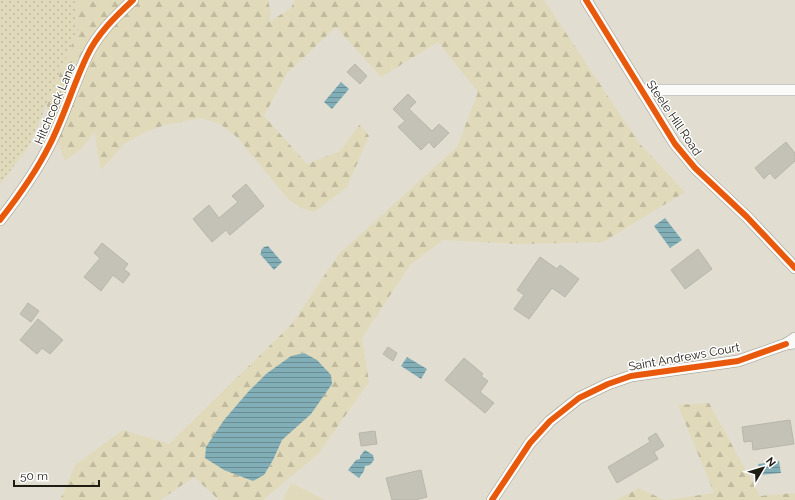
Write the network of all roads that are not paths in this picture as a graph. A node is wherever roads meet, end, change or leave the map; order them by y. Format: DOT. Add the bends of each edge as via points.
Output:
graph roads {
  1 [pos="133,0"];
  2 [pos="586,0"];
  3 [pos="642,90"];
  4 [pos="795,90"];
  5 [pos="0,220"];
  6 [pos="795,268"];
  7 [pos="792,341"];
  8 [pos="492,500"];
  1 -- 5 [label="street, Hitchcock Lane" via="91,49 49,147"];
  2 -- 3 [label="street, Steele Hill Road"];
  3 -- 4 [label="street, Steele Hill Road"];
  3 -- 6 [label="street, Steele Hill Road" via="675,144 695,168 747,217"];
  7 -- 8 [label="street, Saint Andrews Court" via="738,360 631,376 579,398 550,421 530,442"];
}
